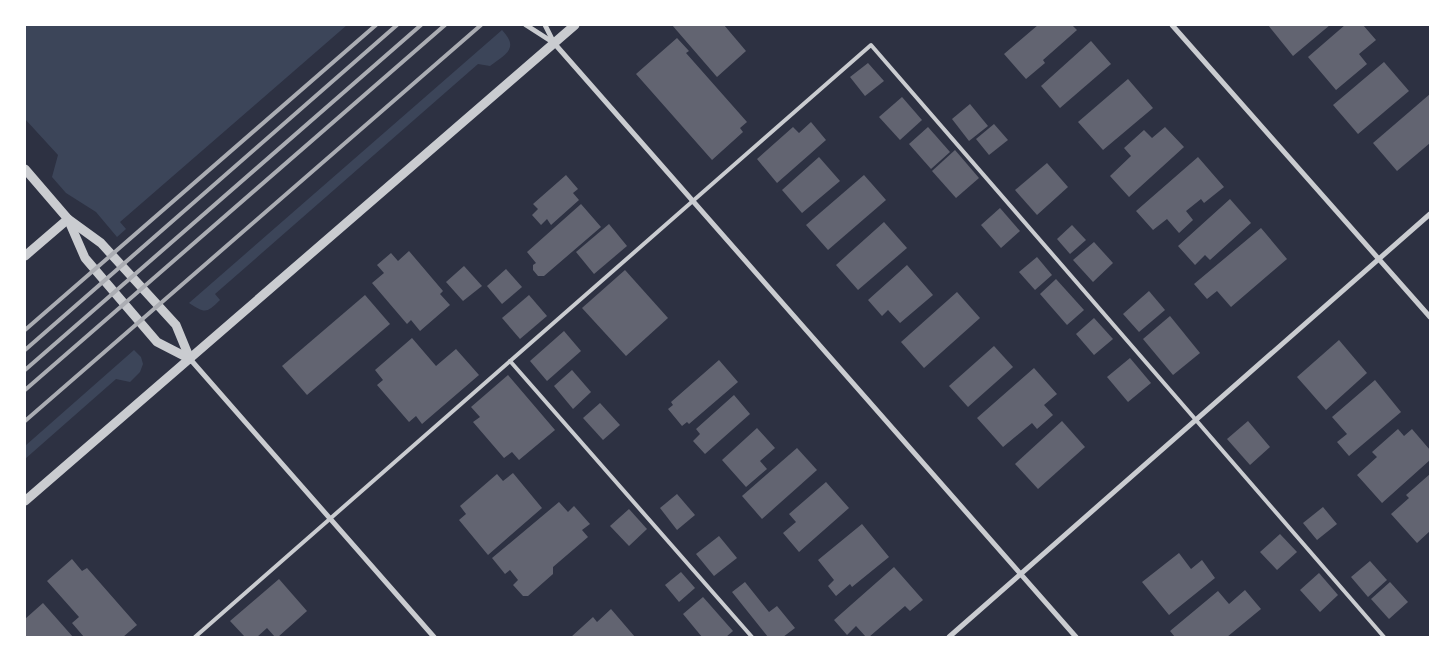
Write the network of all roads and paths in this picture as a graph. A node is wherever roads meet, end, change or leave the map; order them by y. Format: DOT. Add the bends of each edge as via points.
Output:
graph roads {
  1 [pos="526,25"];
  2 [pos="545,25"];
  3 [pos="576,25"];
  4 [pos="1172,25"];
  5 [pos="554,43"];
  6 [pos="25,169"];
  7 [pos="693,201"];
  8 [pos="1430,214"];
  9 [pos="68,219"];
  10 [pos="25,256"];
  11 [pos="1379,260"];
  12 [pos="1430,317"];
  13 [pos="190,359"];
  14 [pos="510,361"];
  15 [pos="1195,421"];
  16 [pos="25,501"];
  17 [pos="330,518"];
  18 [pos="1021,574"];
  19 [pos="195,637"];
  20 [pos="434,637"];
  21 [pos="752,637"];
  22 [pos="949,637"];
  23 [pos="1076,637"];
  24 [pos="1384,637"];
  1 -- 5 [label="street"];
  2 -- 5 [label="street"];
  3 -- 5 [label="street"];
  4 -- 11 [label="street"];
  5 -- 7 [label="street"];
  5 -- 13 [label="street"];
  6 -- 9 [label="street"];
  7 -- 14 [label="lane"];
  7 -- 15 [label="lane" via="871,45"];
  7 -- 18 [label="street"];
  8 -- 11 [label="street"];
  9 -- 10 [label="street"];
  9 -- 13 [label="street" via="101,244 176,326"];
  9 -- 13 [label="street" via="85,258 157,342"];
  11 -- 12 [label="street"];
  11 -- 15 [label="street"];
  13 -- 16 [label="street"];
  13 -- 17 [label="street"];
  14 -- 17 [label="lane"];
  14 -- 21 [label="lane"];
  15 -- 18 [label="street"];
  15 -- 24 [label="lane"];
  17 -- 19 [label="lane"];
  17 -- 20 [label="street"];
  18 -- 22 [label="street"];
  18 -- 23 [label="street"];
}
